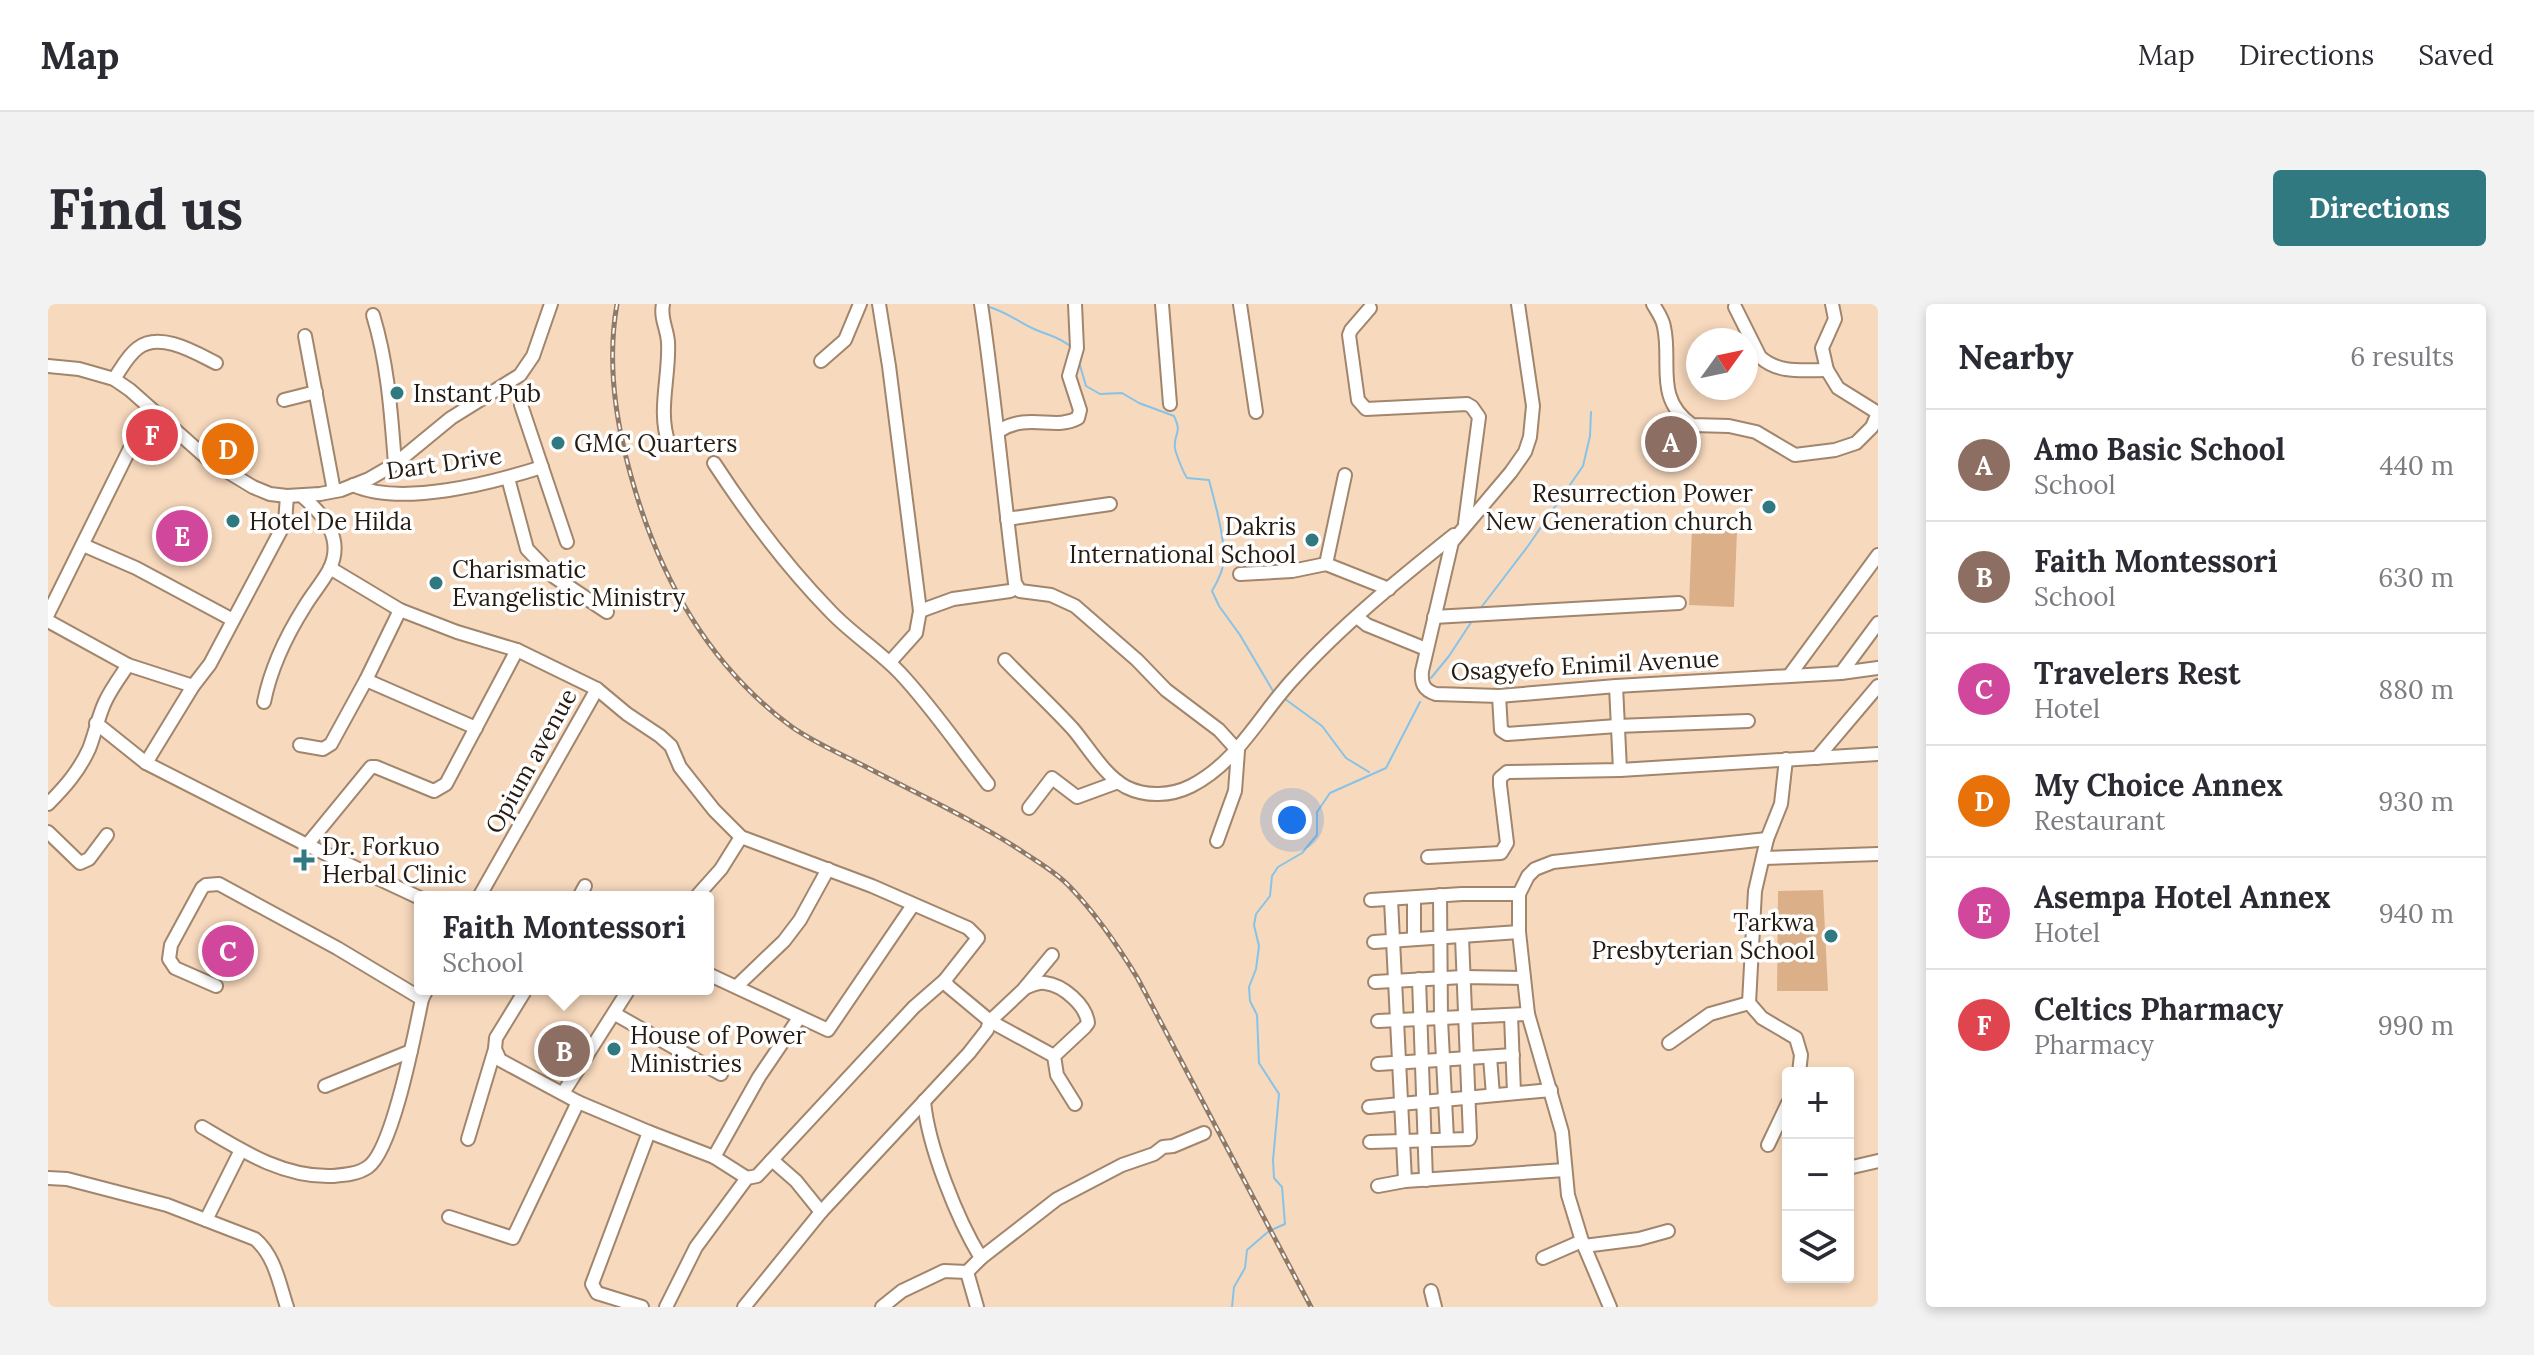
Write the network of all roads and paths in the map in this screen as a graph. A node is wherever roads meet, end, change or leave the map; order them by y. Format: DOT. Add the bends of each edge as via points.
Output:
graph roads {
  1 [pos="551,304"];
  2 [pos="663,304"];
  3 [pos="860,304"];
  4 [pos="879,304"];
  5 [pos="981,304"];
  6 [pos="1075,304"];
  7 [pos="1162,304"];
  8 [pos="1240,304"];
  9 [pos="1518,304"];
  10 [pos="1653,304"];
  11 [pos="1832,304"];
  12 [pos="1735,307"];
  13 [pos="1370,308"];
  14 [pos="373,315"];
  15 [pos="305,336"];
  16 [pos="821,361"];
  17 [pos="216,363"];
  18 [pos="48,366"];
  19 [pos="1827,370"];
  20 [pos="114,379"];
  21 [pos="316,392"];
  22 [pos="284,400"];
  23 [pos="1170,404"];
  24 [pos="521,405"];
  25 [pos="150,408"];
  26 [pos="1256,412"];
  27 [pos="1878,413"];
  28 [pos="999,431"];
  29 [pos="669,444"];
  30 [pos="714,463"];
  31 [pos="395,464"];
  32 [pos="542,467"];
  33 [pos="1345,475"];
  34 [pos="508,478"];
  35 [pos="353,485"];
  36 [pos="334,491"];
  37 [pos="287,496"];
  38 [pos="302,496"];
  39 [pos="1110,504"];
  40 [pos="1007,519"];
  41 [pos="1462,527"];
  42 [pos="567,542"];
  43 [pos="83,545"];
  44 [pos="1878,555"];
  45 [pos="1326,564"];
  46 [pos="330,568"];
  47 [pos="1240,574"];
  48 [pos="1017,588"];
  49 [pos="1389,589"];
  50 [pos="1679,603"];
  51 [pos="400,610"];
  52 [pos="920,611"];
  53 [pos="607,612"];
  54 [pos="48,614"];
  55 [pos="1357,617"];
  56 [pos="1434,617"];
  57 [pos="233,620"];
  58 [pos="48,621"];
  59 [pos="1878,623"];
  60 [pos="1426,649"];
  61 [pos="517,650"];
  62 [pos="1005,660"];
  63 [pos="890,662"];
  64 [pos="128,665"];
  65 [pos="1878,668"];
  66 [pos="1841,673"];
  67 [pos="1789,676"];
  68 [pos="366,680"];
  69 [pos="193,686"];
  70 [pos="1616,686"];
  71 [pos="1878,686"];
  72 [pos="597,689"];
  73 [pos="1499,696"];
  74 [pos="264,702"];
  75 [pos="1748,721"];
  76 [pos="96,723"];
  77 [pos="1617,726"];
  78 [pos="476,728"];
  79 [pos="300,745"];
  80 [pos="1238,751"];
  81 [pos="1878,754"];
  82 [pos="1817,758"];
  83 [pos="1786,759"];
  84 [pos="146,763"];
  85 [pos="1620,770"];
  86 [pos="1118,782"];
  87 [pos="988,784"];
  88 [pos="48,804"];
  89 [pos="1029,808"];
  90 [pos="48,832"];
  91 [pos="107,835"];
  92 [pos="741,837"];
  93 [pos="1767,839"];
  94 [pos="1217,841"];
  95 [pos="307,845"];
  96 [pos="1878,854"];
  97 [pos="1428,857"];
  98 [pos="1763,858"];
  99 [pos="828,869"];
  100 [pos="482,891"];
  101 [pos="701,891"];
  102 [pos="1519,894"];
  103 [pos="414,895"];
  104 [pos="1440,895"];
  105 [pos="1414,898"];
  106 [pos="1371,900"];
  107 [pos="1391,900"];
  108 [pos="913,905"];
  109 [pos="1519,932"];
  110 [pos="1462,937"];
  111 [pos="1440,938"];
  112 [pos="1414,939"];
  113 [pos="1393,941"];
  114 [pos="1374,942"];
  115 [pos="1052,955"];
  116 [pos="714,976"];
  117 [pos="1463,977"];
  118 [pos="1440,978"];
  119 [pos="1524,978"];
  120 [pos="1419,979"];
  121 [pos="945,980"];
  122 [pos="1396,981"];
  123 [pos="1375,982"];
  124 [pos="216,986"];
  125 [pos="737,986"];
  126 [pos="414,988"];
  127 [pos="1023,990"];
  128 [pos="425,995"];
  129 [pos="522,995"];
  130 [pos="626,995"];
  131 [pos="1749,1003"];
  132 [pos="615,1014"];
  133 [pos="1528,1014"];
  134 [pos="1511,1015"];
  135 [pos="799,1018"];
  136 [pos="1441,1019"];
  137 [pos="1464,1019"];
  138 [pos="1419,1020"];
  139 [pos="990,1021"];
  140 [pos="1378,1021"];
  141 [pos="1397,1021"];
  142 [pos="1669,1043"];
  143 [pos="495,1049"];
  144 [pos="411,1051"];
  145 [pos="1513,1055"];
  146 [pos="1054,1056"];
  147 [pos="1490,1057"];
  148 [pos="1467,1059"];
  149 [pos="1444,1060"];
  150 [pos="1421,1061"];
  151 [pos="1399,1063"];
  152 [pos="1378,1064"];
  153 [pos="1800,1067"];
  154 [pos="721,1074"];
  155 [pos="325,1086"];
  156 [pos="1551,1090"];
  157 [pos="563,1093"];
  158 [pos="1514,1093"];
  159 [pos="1493,1095"];
  160 [pos="1469,1097"];
  161 [pos="1445,1100"];
  162 [pos="924,1101"];
  163 [pos="578,1102"];
  164 [pos="1423,1102"];
  165 [pos="1075,1104"];
  166 [pos="1400,1104"];
  167 [pos="1369,1107"];
  168 [pos="1782,1116"];
  169 [pos="202,1127"];
  170 [pos="649,1132"];
  171 [pos="1204,1133"];
  172 [pos="468,1139"];
  173 [pos="1447,1139"];
  174 [pos="1370,1142"];
  175 [pos="1424,1142"];
  176 [pos="1402,1143"];
  177 [pos="1768,1145"];
  178 [pos="241,1150"];
  179 [pos="714,1157"];
  180 [pos="772,1160"];
  181 [pos="1878,1161"];
  182 [pos="1854,1167"];
  183 [pos="1565,1170"];
  184 [pos="48,1178"];
  185 [pos="747,1178"];
  186 [pos="1426,1180"];
  187 [pos="1405,1181"];
  188 [pos="1378,1186"];
  189 [pos="821,1212"];
  190 [pos="449,1217"];
  191 [pos="206,1220"];
  192 [pos="1668,1231"];
  193 [pos="1583,1244"];
  194 [pos="981,1258"];
  195 [pos="1543,1258"];
  196 [pos="967,1272"];
  197 [pos="1431,1291"];
  198 [pos="287,1307"];
  199 [pos="642,1307"];
  200 [pos="666,1307"];
  201 [pos="744,1307"];
  202 [pos="882,1307"];
  203 [pos="977,1307"];
  204 [pos="1435,1307"];
  205 [pos="1610,1307"];
  1 -- 31 [label="street" via="526,368 451,418"];
  2 -- 29 [label="street" via="668,351 663,425"];
  3 -- 16 [label="street" via="845,340"];
  4 -- 52 [label="street"];
  5 -- 28 [label="street"];
  6 -- 28 [label="street" via="1077,348 1069,376 1078,418 1026,420"];
  7 -- 23 [label="street"];
  8 -- 26 [label="street"];
  9 -- 41 [label="street, Osagyefo Enimil Avenue" via="1533,406 1530,437 1506,478"];
  10 -- 27 [label="street" via="1665,330 1670,397 1688,423 1756,432 1795,455 1847,447 1864,438"];
  11 -- 19 [label="street" via="1835,319 1822,348"];
  12 -- 19 [label="street" via="1767,363 1784,370"];
  13 -- 41 [label="street" via="1349,335 1362,407 1467,404 1479,417"];
  14 -- 31 [label="street" via="387,376"];
  15 -- 21 [label="street"];
  17 -- 20 [label="street" via="178,346 151,342 134,351"];
  18 -- 20 [label="street"];
  19 -- 27 [label="street" via="1838,388"];
  20 -- 25 [label="street"];
  21 -- 22 [label="street"];
  21 -- 36 [label="street"];
  24 -- 32 [label="street"];
  25 -- 37 [label="street" via="210,461 253,487"];
  25 -- 43 [label="street"];
  28 -- 40 [label="street"];
  30 -- 63 [label="street" via="750,516 831,612"];
  31 -- 35 [label="street"];
  32 -- 34 [label="street, Dart Drive"];
  32 -- 42 [label="street"];
  33 -- 45 [label="street"];
  34 -- 35 [label="street, Dart Drive" via="386,495"];
  34 -- 53 [label="street" via="527,549 553,576"];
  35 -- 36 [label="street"];
  36 -- 38 [label="street"];
  37 -- 38 [label="street"];
  37 -- 57 [label="street" via="285,523"];
  38 -- 46 [label="street" via="330,527"];
  39 -- 40 [label="street"];
  40 -- 48 [label="street"];
  41 -- 49 [label="street"];
  41 -- 56 [label="street, Osagyefo Enimil Avenue" via="1449,550"];
  43 -- 54 [label="street"];
  43 -- 57 [label="street"];
  44 -- 67 [label="street"];
  45 -- 47 [label="street"];
  45 -- 49 [label="street"];
  46 -- 51 [label="street"];
  46 -- 74 [label="street" via="277,655"];
  48 -- 52 [label="street" via="953,599"];
  48 -- 80 [label="street" via="1075,606"];
  49 -- 55 [label="street"];
  50 -- 56 [label="street"];
  51 -- 61 [label="street"];
  51 -- 68 [label="street"];
  52 -- 63 [label="street" via="916,633"];
  55 -- 60 [label="street"];
  55 -- 80 [label="street" via="1295,676"];
  56 -- 60 [label="street, Osagyefo Enimil Avenue"];
  57 -- 69 [label="street"];
  58 -- 64 [label="street"];
  59 -- 66 [label="street"];
  60 -- 73 [label="street, Osagyefo Enimil Avenue" via="1421,681 1428,691"];
  61 -- 72 [label="street"];
  61 -- 78 [label="street"];
  62 -- 86 [label="street"];
  63 -- 87 [label="street"];
  64 -- 69 [label="street"];
  64 -- 76 [label="street"];
  65 -- 66 [label="street, Osagyefo Enimil Avenue"];
  66 -- 67 [label="street, Osagyefo Enimil Avenue"];
  67 -- 70 [label="street, Osagyefo Enimil Avenue"];
  68 -- 78 [label="street"];
  68 -- 79 [label="street" via="331,744 323,749"];
  69 -- 84 [label="street"];
  70 -- 73 [label="street, Osagyefo Enimil Avenue"];
  70 -- 77 [label="street"];
  71 -- 82 [label="street"];
  72 -- 92 [label="street" via="671,746 680,767"];
  72 -- 100 [label="street, Opium avenue"];
  73 -- 77 [label="street" via="1501,730 1507,734"];
  75 -- 77 [label="street"];
  76 -- 84 [label="street"];
  76 -- 88 [label="street" via="80,767"];
  77 -- 85 [label="street"];
  78 -- 95 [label="street" via="446,784 434,791 371,767"];
  80 -- 86 [label="street" via="1190,787 1171,793 1137,791"];
  80 -- 94 [label="street" via="1235,791"];
  81 -- 82 [label="street"];
  82 -- 83 [label="street"];
  83 -- 85 [label="street"];
  83 -- 93 [label="street" via="1781,804"];
  84 -- 95 [label="street"];
  85 -- 97 [label="street" via="1507,772 1500,778 1505,850"];
  86 -- 89 [label="street" via="1077,797 1052,778"];
  90 -- 91 [label="street" via="80,863"];
  92 -- 99 [label="street"];
  92 -- 101 [label="street"];
  93 -- 98 [label="street"];
  93 -- 102 [label="street" via="1553,862 1535,869"];
  95 -- 103 [label="street"];
  96 -- 98 [label="street"];
  98 -- 131 [label="street" via="1753,911"];
  99 -- 108 [label="street"];
  99 -- 125 [label="street" via="784,941"];
  102 -- 104 [label="street"];
  102 -- 109 [label="street"];
  104 -- 105 [label="street"];
  104 -- 111 [label="street"];
  105 -- 107 [label="street"];
  105 -- 112 [label="street"];
  106 -- 107 [label="street"];
  107 -- 113 [label="street"];
  108 -- 121 [label="street" via="968,928 978,938"];
  108 -- 135 [label="street" via="831,1028"];
  109 -- 110 [label="street"];
  109 -- 119 [label="street"];
  110 -- 111 [label="street"];
  110 -- 117 [label="street"];
  111 -- 112 [label="street"];
  111 -- 118 [label="street"];
  112 -- 113 [label="street"];
  113 -- 114 [label="street"];
  113 -- 122 [label="street"];
  115 -- 127 [label="street"];
  116 -- 125 [label="street"];
  117 -- 118 [label="street"];
  117 -- 119 [label="street"];
  117 -- 137 [label="street"];
  118 -- 120 [label="street"];
  118 -- 136 [label="street"];
  119 -- 133 [label="street"];
  120 -- 122 [label="street"];
  120 -- 138 [label="street"];
  121 -- 139 [label="street"];
  121 -- 180 [label="street"];
  122 -- 123 [label="street"];
  122 -- 141 [label="street"];
  124 -- 126 [label="street" via="175,968 169,959 171,945 202,888 212,884"];
  125 -- 135 [label="street"];
  127 -- 139 [label="street"];
  127 -- 146 [label="street" via="1048,983 1087,1015 1085,1027"];
  128 -- 144 [label="street"];
  129 -- 143 [label="street" via="496,1038"];
  130 -- 132 [label="street"];
  131 -- 142 [label="street" via="1710,1014"];
  131 -- 153 [label="street" via="1762,1018 1796,1038"];
  132 -- 154 [label="street"];
  132 -- 157 [label="street"];
  133 -- 134 [label="street"];
  133 -- 156 [label="street"];
  134 -- 137 [label="street"];
  134 -- 145 [label="street"];
  135 -- 179 [label="street"];
  136 -- 137 [label="street"];
  136 -- 138 [label="street"];
  136 -- 149 [label="street"];
  137 -- 148 [label="street"];
  138 -- 141 [label="street"];
  138 -- 150 [label="street"];
  139 -- 146 [label="street"];
  139 -- 162 [label="street" via="978,1042"];
  140 -- 141 [label="street"];
  141 -- 151 [label="street"];
  143 -- 157 [label="street" via="500,1060"];
  143 -- 172 [label="street"];
  144 -- 155 [label="street"];
  144 -- 178 [label="street" via="399,1100 369,1167 350,1175 317,1176 281,1169"];
  145 -- 147 [label="street"];
  145 -- 158 [label="street"];
  146 -- 165 [label="street" via="1057,1075"];
  147 -- 148 [label="street"];
  147 -- 159 [label="street"];
  148 -- 149 [label="street"];
  148 -- 160 [label="street"];
  149 -- 150 [label="street"];
  149 -- 161 [label="street"];
  150 -- 151 [label="street"];
  150 -- 164 [label="street"];
  151 -- 152 [label="street"];
  151 -- 166 [label="street"];
  156 -- 158 [label="street"];
  156 -- 183 [label="street"];
  157 -- 163 [label="street"];
  158 -- 159 [label="street"];
  159 -- 160 [label="street"];
  160 -- 161 [label="street"];
  160 -- 173 [label="street" via="1470,1138"];
  161 -- 164 [label="street"];
  161 -- 173 [label="street"];
  162 -- 189 [label="street"];
  162 -- 194 [label="street" via="950,1192"];
  163 -- 170 [label="street"];
  163 -- 190 [label="street" via="513,1238"];
  164 -- 166 [label="street"];
  164 -- 175 [label="street"];
  166 -- 167 [label="street"];
  166 -- 176 [label="street"];
  168 -- 177 [label="street"];
  169 -- 178 [label="street"];
  170 -- 179 [label="street"];
  170 -- 199 [label="street" via="592,1284 597,1293"];
  171 -- 194 [label="street" via="1122,1165 1057,1199"];
  173 -- 175 [label="street"];
  174 -- 176 [label="street"];
  175 -- 176 [label="street"];
  175 -- 186 [label="street"];
  176 -- 187 [label="street"];
  178 -- 191 [label="street"];
  179 -- 185 [label="street"];
  180 -- 185 [label="street" via="757,1176"];
  180 -- 189 [label="street"];
  181 -- 182 [label="street"];
  183 -- 186 [label="street"];
  183 -- 193 [label="street"];
  184 -- 191 [label="street" via="154,1202"];
  185 -- 200 [label="street" via="696,1247"];
  186 -- 187 [label="street"];
  187 -- 188 [label="street"];
  189 -- 201 [label="street"];
  191 -- 198 [label="street" via="265,1247"];
  192 -- 193 [label="street"];
  193 -- 195 [label="street"];
  193 -- 205 [label="street"];
  194 -- 196 [label="street"];
  196 -- 202 [label="street" via="944,1271"];
  196 -- 203 [label="street"];
  197 -- 204 [label="street"];
}
